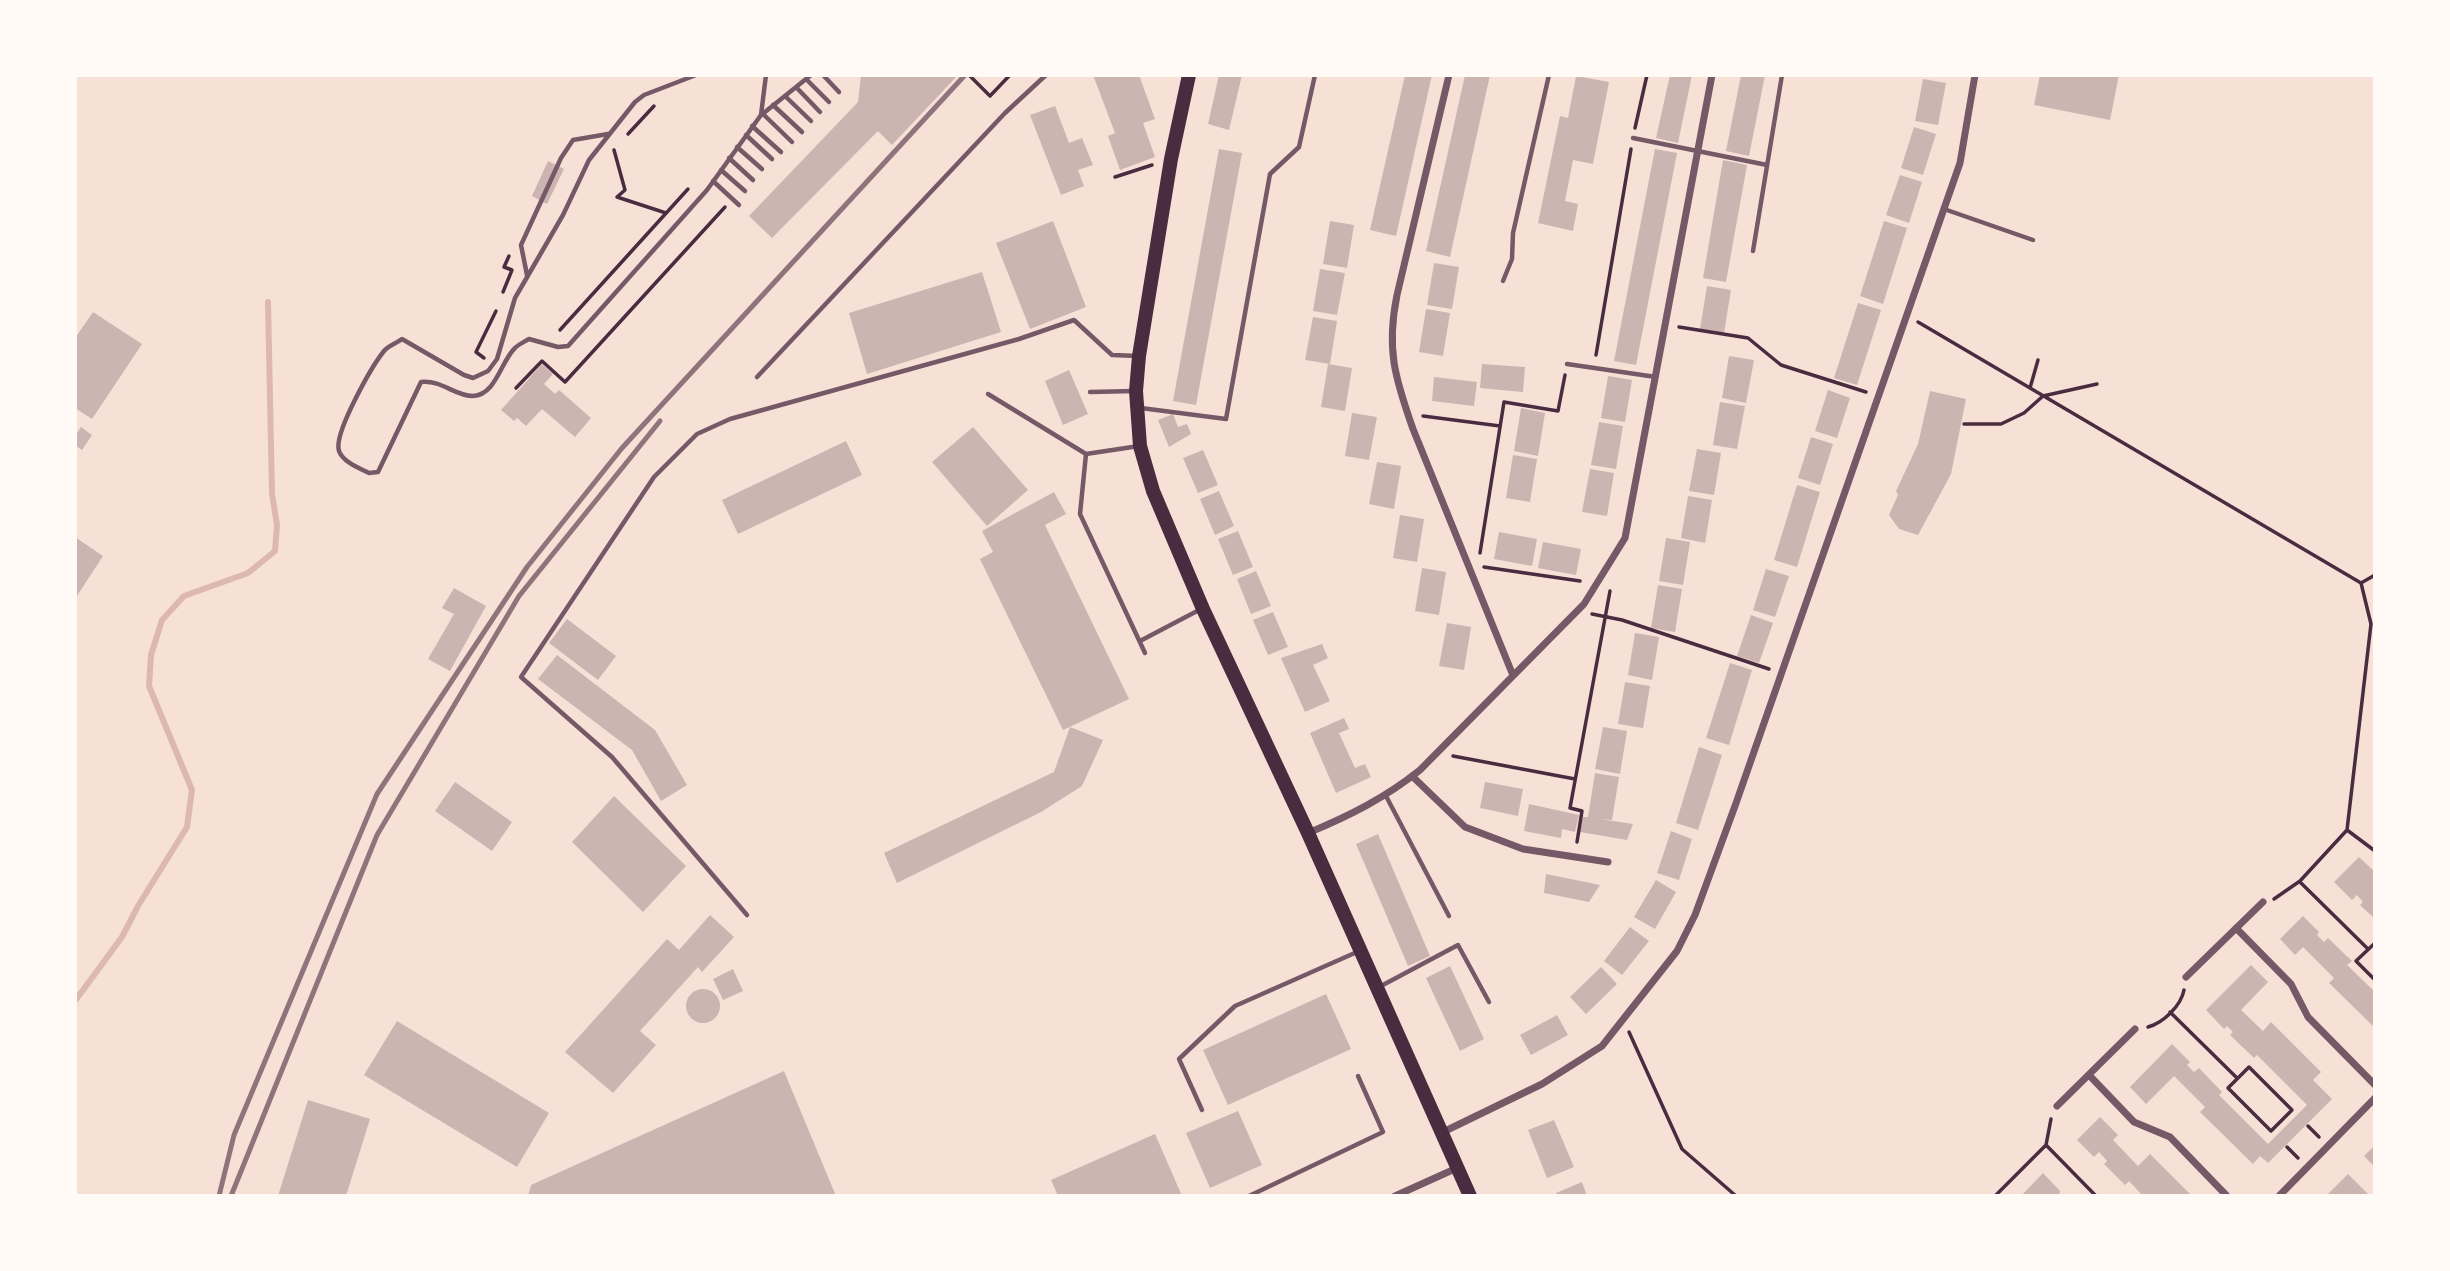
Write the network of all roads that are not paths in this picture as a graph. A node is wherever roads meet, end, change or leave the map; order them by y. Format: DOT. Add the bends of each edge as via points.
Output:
graph roads {
  1 [pos="696,75"];
  2 [pos="766,75"];
  3 [pos="822,75"];
  4 [pos="1046,75"];
  5 [pos="1189,75"];
  6 [pos="1315,75"];
  7 [pos="1449,75"];
  8 [pos="1549,75"];
  9 [pos="1712,75"];
  10 [pos="1782,75"];
  11 [pos="1975,75"];
  12 [pos="809,77"];
  13 [pos="796,88"];
  14 [pos="839,92"];
  15 [pos="785,96"];
  16 [pos="829,102"];
  17 [pos="773,105"];
  18 [pos="820,112"];
  19 [pos="761,115"];
  20 [pos="811,121"];
  21 [pos="752,126"];
  22 [pos="802,132"];
  23 [pos="608,134"];
  24 [pos="746,135"];
  25 [pos="1633,138"];
  26 [pos="792,142"];
  27 [pos="737,147"];
  28 [pos="1699,151"];
  29 [pos="781,152"];
  30 [pos="729,158"];
  31 [pos="772,159"];
  32 [pos="1767,165"];
  33 [pos="762,169"];
  34 [pos="721,170"];
  35 [pos="753,180"];
  36 [pos="713,181"];
  37 [pos="745,191"];
  38 [pos="739,205"];
  39 [pos="1944,209"];
  40 [pos="2033,240"];
  41 [pos="1753,251"];
  42 [pos="527,276"];
  43 [pos="1503,281"];
  44 [pos="1139,356"];
  45 [pos="1567,364"];
  46 [pos="757,377"];
  47 [pos="1657,377"];
  48 [pos="1136,391"];
  49 [pos="1090,392"];
  50 [pos="988,394"];
  51 [pos="1137,407"];
  52 [pos="1140,446"];
  53 [pos="1086,454"];
  54 [pos="1203,609"];
  55 [pos="1140,641"];
  56 [pos="1145,653"];
  57 [pos="1512,673"];
  58 [pos="1412,776"];
  59 [pos="1386,796"];
  60 [pos="1308,833"];
  61 [pos="1608,862"];
  62 [pos="2263,902"];
  63 [pos="747,915"];
  64 [pos="1449,916"];
  65 [pos="2236,928"];
  66 [pos="1361,951"];
  67 [pos="2186,977"];
  68 [pos="1377,988"];
  69 [pos="1489,1002"];
  70 [pos="2135,1029"];
  71 [pos="2089,1075"];
  72 [pos="1358,1076"];
  73 [pos="2375,1085"];
  74 [pos="2375,1098"];
  75 [pos="2057,1106"];
  76 [pos="1202,1110"];
  77 [pos="1441,1133"];
  78 [pos="1457,1168"];
  79 [pos="1249,1196"];
  80 [pos="1395,1196"];
  81 [pos="1470,1196"];
  82 [pos="2227,1196"];
  83 [pos="2279,1196"];
  1 -- 23 [label="lane" via="644,95"];
  2 -- 19 [label="lane"];
  3 -- 14 [label="lane"];
  4 -- 46 [label="lane"];
  5 -- 44 [label="main road"];
  6 -- 51 [label="lane" via="1299,147 1270,174 1226,419"];
  7 -- 57 [label="street" via="1390,329 1399,389"];
  8 -- 43 [label="lane" via="1513,233 1512,259"];
  9 -- 28 [label="street"];
  10 -- 32 [label="lane"];
  11 -- 39 [label="street" via="1968,129"];
  12 -- 13 [label="lane"];
  12 -- 16 [label="lane"];
  13 -- 15 [label="lane"];
  13 -- 18 [label="lane"];
  15 -- 17 [label="lane"];
  15 -- 20 [label="lane"];
  17 -- 19 [label="lane"];
  17 -- 22 [label="lane"];
  19 -- 21 [label="lane"];
  19 -- 26 [label="lane"];
  21 -- 24 [label="lane"];
  21 -- 29 [label="lane"];
  23 -- 42 [label="lane" via="589,160"];
  23 -- 42 [label="lane" via="573,140 561,158 521,244"];
  24 -- 27 [label="lane"];
  24 -- 31 [label="lane"];
  25 -- 28 [label="lane"];
  27 -- 30 [label="lane"];
  27 -- 33 [label="lane"];
  28 -- 32 [label="lane"];
  28 -- 47 [label="street"];
  30 -- 34 [label="lane"];
  30 -- 35 [label="lane"];
  32 -- 41 [label="lane"];
  34 -- 36 [label="lane"];
  34 -- 37 [label="lane"];
  36 -- 38 [label="lane"];
  36 -- 42 [label="lane" via="569,346 529,339 513,349 494,381 476,395 436,380 421,382 378,471 369,473 342,457 340,438 358,394 385,350 402,339 464,375 473,378 488,371 497,359 515,298"];
  39 -- 40 [label="lane"];
  39 -- 77 [label="street" via="1782,674 1695,915 1677,951 1601,1046 1572,1067"];
  44 -- 48 [label="main road"];
  44 -- 63 [label="lane" via="1112,355 1074,320 730,419 697,434 654,477 521,677 612,757"];
  45 -- 47 [label="lane"];
  47 -- 57 [label="street" via="1626,538 1577,611"];
  48 -- 49 [label="lane"];
  48 -- 51 [label="main road"];
  50 -- 53 [label="lane"];
  51 -- 52 [label="main road"];
  52 -- 53 [label="lane"];
  52 -- 54 [label="main road" via="1153,491"];
  53 -- 55 [label="lane" via="1080,514"];
  54 -- 55 [label="lane"];
  54 -- 60 [label="main road"];
  55 -- 56 [label="lane"];
  57 -- 58 [label="street"];
  58 -- 59 [label="street"];
  58 -- 61 [label="street" via="1465,827 1523,849"];
  59 -- 60 [label="street"];
  59 -- 64 [label="lane"];
  60 -- 66 [label="main road"];
  62 -- 65 [label="street"];
  65 -- 67 [label="street"];
  65 -- 73 [label="street" via="2291,984 2308,1017"];
  66 -- 68 [label="main road"];
  66 -- 76 [label="lane" via="1234,1006 1179,1059"];
  68 -- 69 [label="lane" via="1458,945"];
  68 -- 77 [label="main road"];
  70 -- 71 [label="street"];
  71 -- 75 [label="street"];
  71 -- 82 [label="street" via="2134,1122 2170,1137"];
  72 -- 79 [label="lane" via="1382,1132"];
  74 -- 83 [label="street"];
  77 -- 78 [label="main road"];
  78 -- 80 [label="street"];
  78 -- 81 [label="main road"];
}
